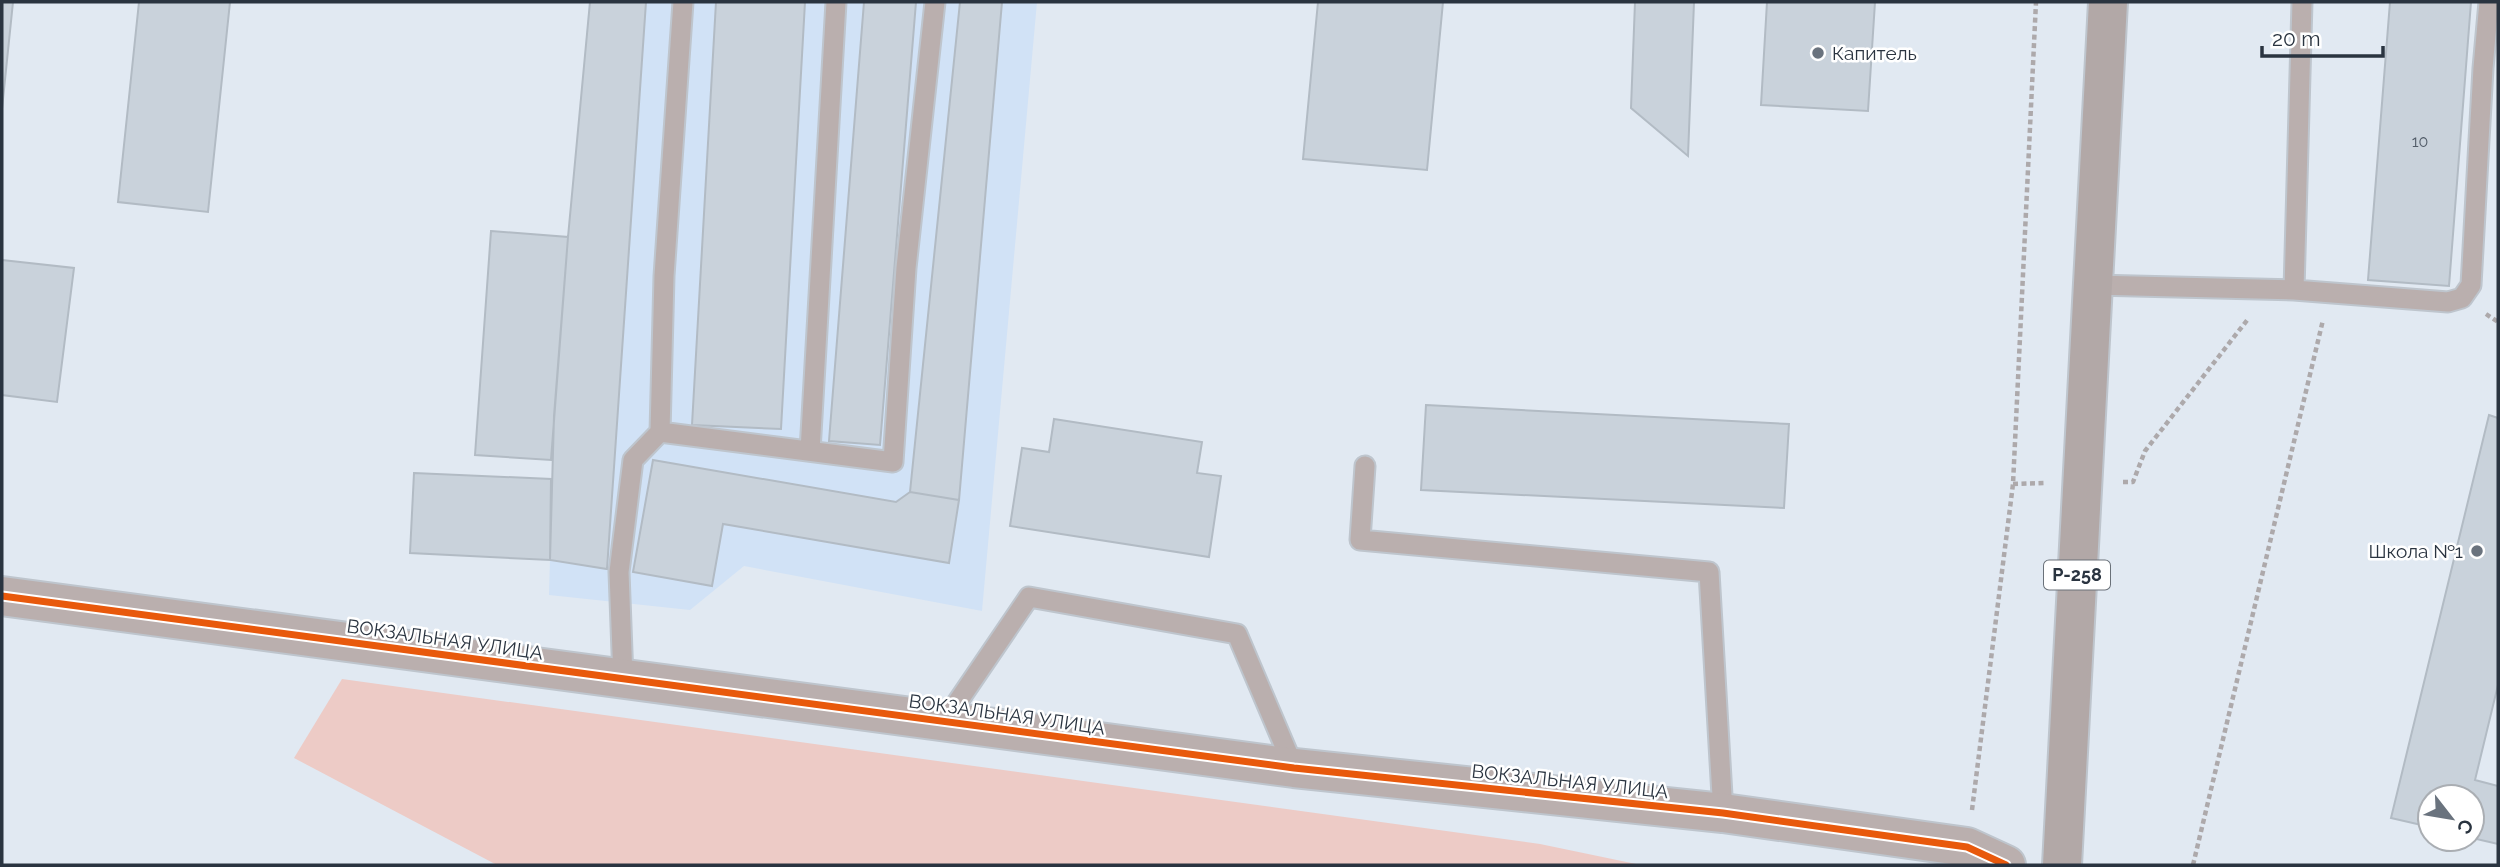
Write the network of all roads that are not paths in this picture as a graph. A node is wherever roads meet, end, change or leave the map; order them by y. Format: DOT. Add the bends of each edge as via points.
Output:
graph roads {
  1 [pos="683,2"];
  2 [pos="836,2"];
  3 [pos="935,2"];
  4 [pos="2108,2"];
  5 [pos="2302,2"];
  6 [pos="2489,2"];
  7 [pos="2095,285"];
  8 [pos="2294,290"];
  9 [pos="660,432"];
  10 [pos="810,451"];
  11 [pos="1365,466"];
  12 [pos="2,596"];
  13 [pos="623,679"];
  14 [pos="944,722"];
  15 [pos="1294,768"];
  16 [pos="1724,813"];
  17 [pos="2006,865"];
  18 [pos="2062,865"];
  1 -- 9 [label="lane" via="664,276"];
  2 -- 10 [label="lane"];
  3 -- 10 [label="lane" via="906,268 892,462"];
  4 -- 7 [label="main road, Р-258"];
  5 -- 8 [label="lane"];
  6 -- 8 [label="lane" via="2471,285 2462,298 2448,302"];
  7 -- 8 [label="lane"];
  7 -- 18 [label="main road, Р-258"];
  9 -- 10 [label="lane"];
  9 -- 13 [label="lane" via="633,460 619,572"];
  11 -- 16 [label="lane" via="1360,540 1709,572"];
  12 -- 13 [label="street, ВОКЗАЛЬНАЯ УЛИЦА"];
  13 -- 14 [label="street, ВОКЗАЛЬНАЯ УЛИЦА"];
  14 -- 15 [label="street, ВОКЗАЛЬНАЯ УЛИЦА"];
  14 -- 15 [label="lane" via="1029,597 1237,634"];
  15 -- 16 [label="street, ВОКЗАЛЬНАЯ УЛИЦА"];
  16 -- 17 [label="street, ВОКЗАЛЬНАЯ УЛИЦА" via="1968,847"];
}
